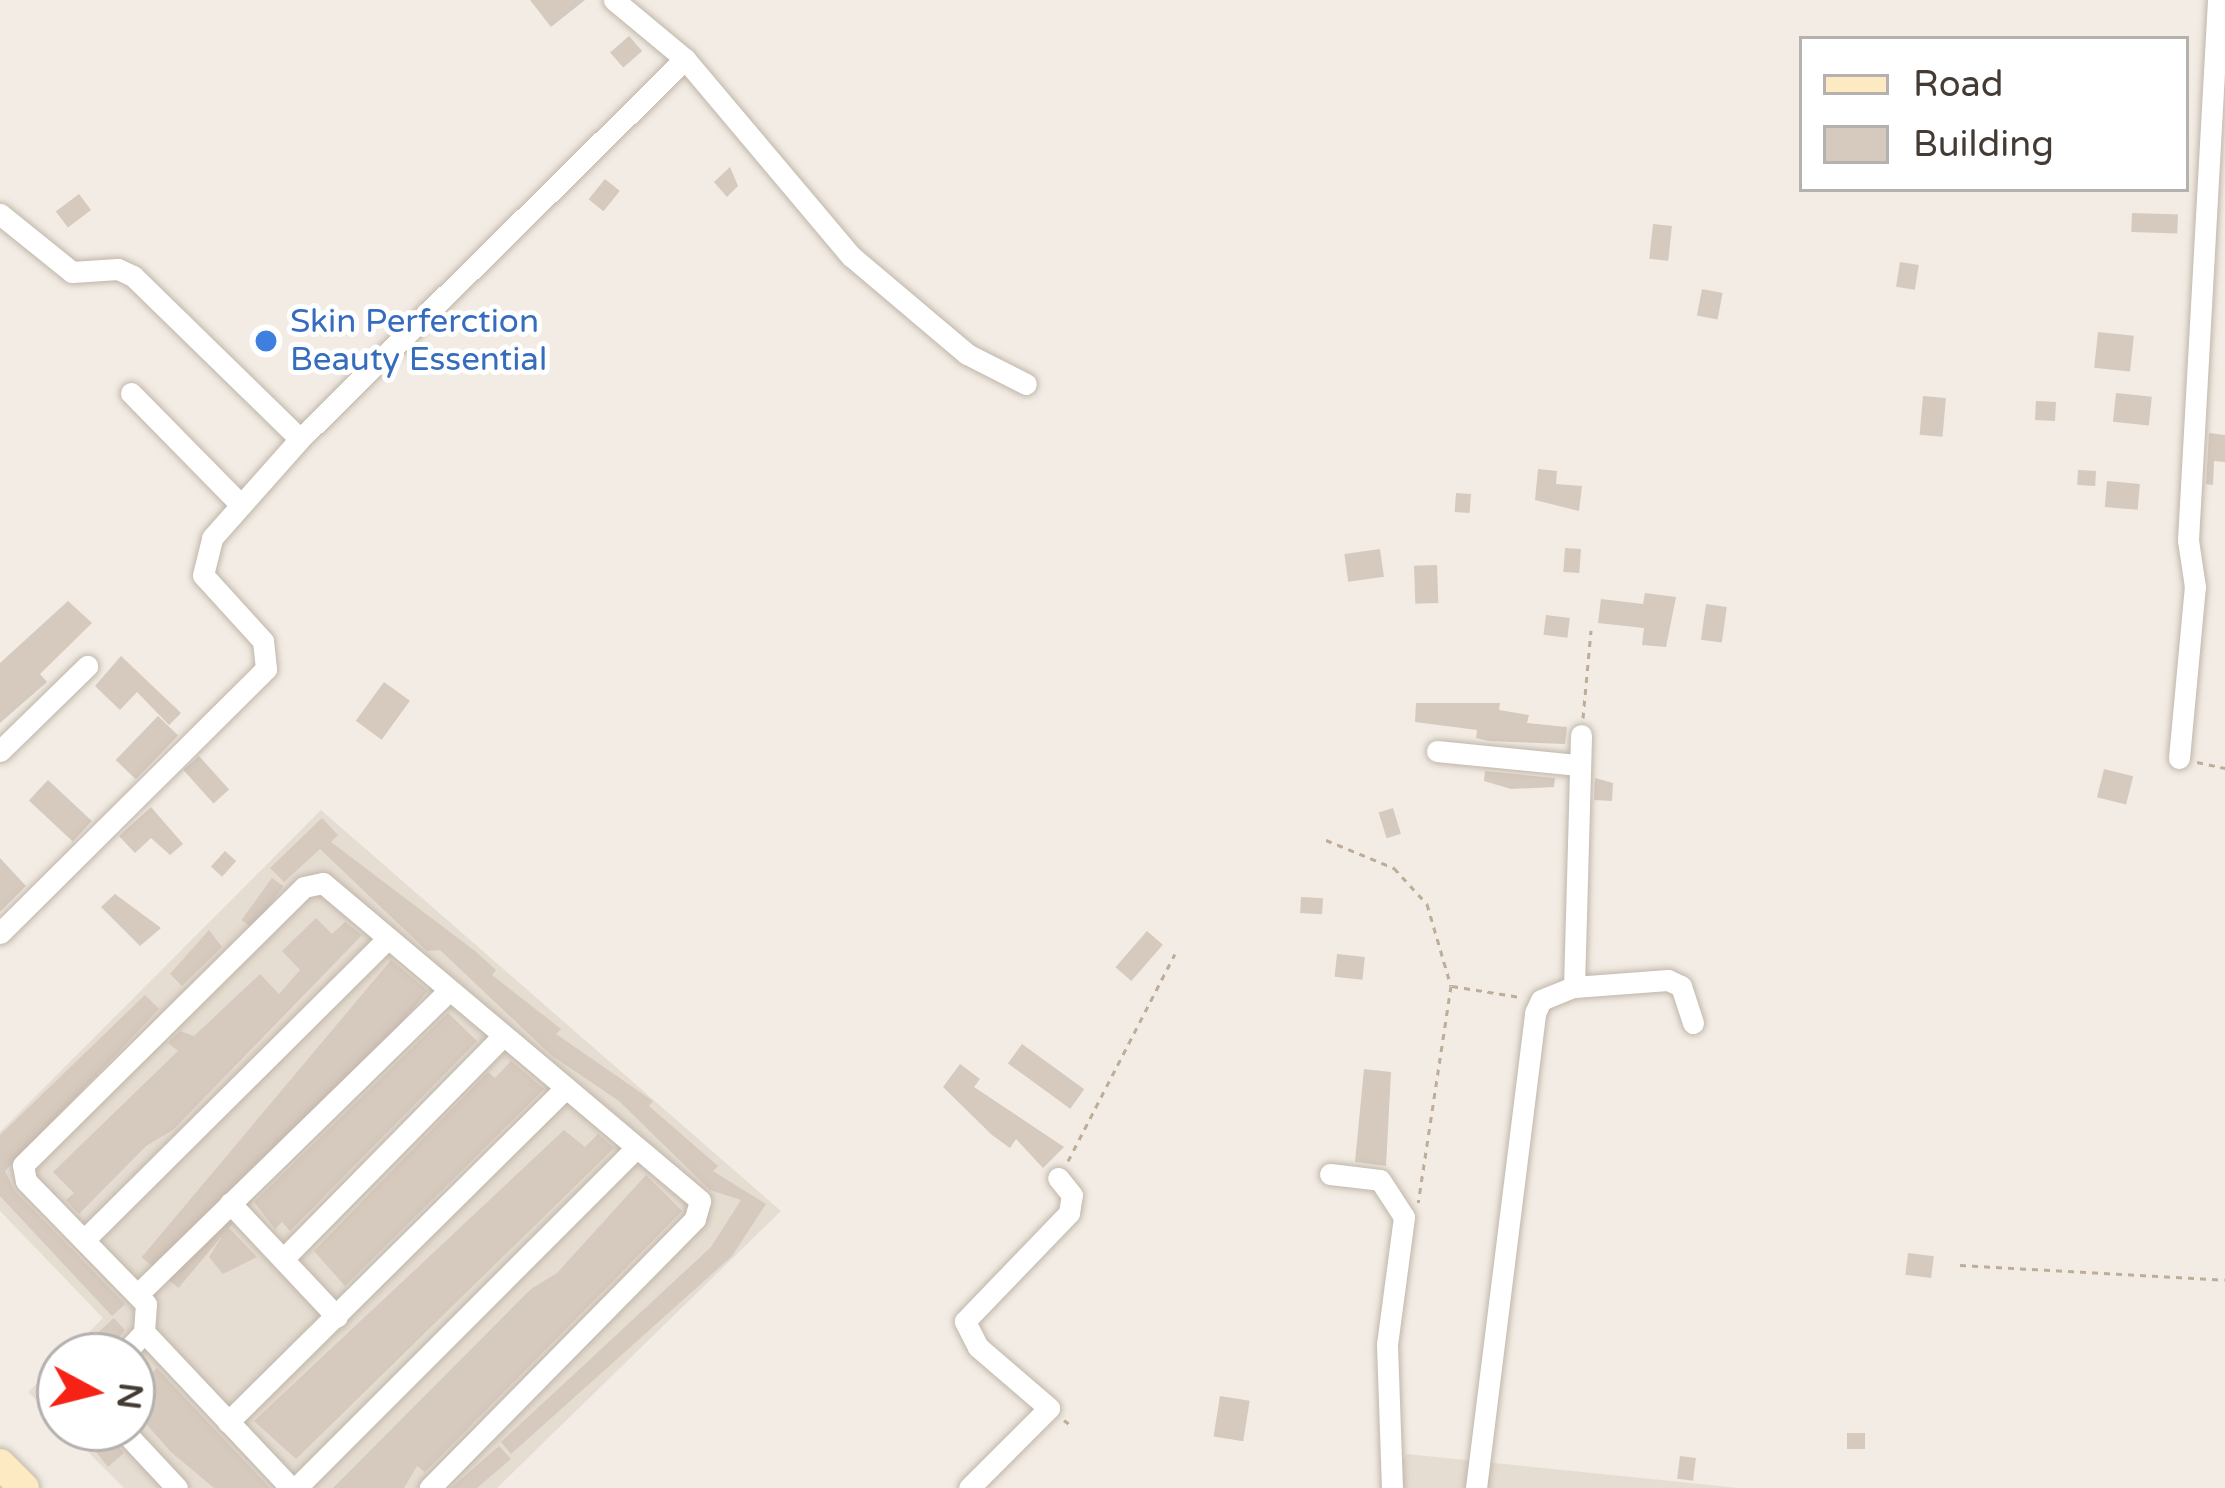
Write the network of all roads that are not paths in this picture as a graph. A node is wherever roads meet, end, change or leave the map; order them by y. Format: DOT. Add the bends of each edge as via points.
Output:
graph roads {
  1 [pos="614,0"];
  2 [pos="2218,0"];
  3 [pos="685,58"];
  4 [pos="0,214"];
  5 [pos="1026,384"];
  6 [pos="131,393"];
  7 [pos="300,439"];
  8 [pos="240,504"];
  9 [pos="87,666"];
  10 [pos="1582,724"];
  11 [pos="0,751"];
  12 [pos="1437,751"];
  13 [pos="2179,758"];
  14 [pos="1578,765"];
  15 [pos="0,933"];
  16 [pos="386,940"];
  17 [pos="1574,988"];
  18 [pos="448,992"];
  19 [pos="1693,1023"];
  20 [pos="501,1038"];
  21 [pos="564,1090"];
  22 [pos="636,1148"];
  23 [pos="1330,1174"];
  24 [pos="1058,1178"];
  25 [pos="230,1203"];
  26 [pos="84,1240"];
  27 [pos="285,1257"];
  28 [pos="138,1294"];
  29 [pos="337,1317"];
  30 [pos="144,1332"];
  31 [pos="156,1345"];
  32 [pos="228,1422"];
  33 [pos="143,1452"];
  34 [pos="0,1464"];
  35 [pos="23,1488"];
  36 [pos="177,1488"];
  37 [pos="294,1488"];
  38 [pos="430,1488"];
  39 [pos="969,1488"];
  40 [pos="1392,1488"];
  41 [pos="1476,1488"];
  1 -- 3 [label="street"];
  2 -- 13 [label="street" via="2188,541 2195,587"];
  3 -- 5 [label="street" via="851,256 967,354"];
  3 -- 7 [label="street"];
  4 -- 7 [label="street" via="72,272 118,268 133,276"];
  6 -- 8 [label="street"];
  7 -- 8 [label="street"];
  8 -- 15 [label="street" via="201,565 207,585 263,641 266,669"];
  9 -- 11 [label="street"];
  10 -- 14 [label="street"];
  12 -- 14 [label="street"];
  14 -- 17 [label="street"];
  16 -- 18 [label="street"];
  16 -- 26 [label="street"];
  16 -- 26 [label="street" via="329,887 304,887 26,1160 26,1181"];
  17 -- 19 [label="street" via="1668,980 1689,1000"];
  17 -- 41 [label="street" via="1541,1000 1532,1028"];
  18 -- 20 [label="street"];
  18 -- 25 [label="street"];
  20 -- 21 [label="street"];
  20 -- 27 [label="street"];
  21 -- 22 [label="street"];
  21 -- 29 [label="street"];
  22 -- 37 [label="street"];
  22 -- 38 [label="street" via="697,1197 699,1213"];
  23 -- 40 [label="street" via="1380,1180 1404,1217 1387,1345"];
  24 -- 39 [label="street" via="1072,1195 1069,1213 965,1321 969,1338 1048,1408"];
  25 -- 27 [label="street"];
  25 -- 28 [label="street"];
  26 -- 28 [label="street"];
  27 -- 29 [label="street"];
  28 -- 30 [label="street" via="148,1311"];
  29 -- 32 [label="street"];
  31 -- 32 [label="street"];
  32 -- 37 [label="street"];
  33 -- 36 [label="street"];
  34 -- 35 [label="street"];
}
